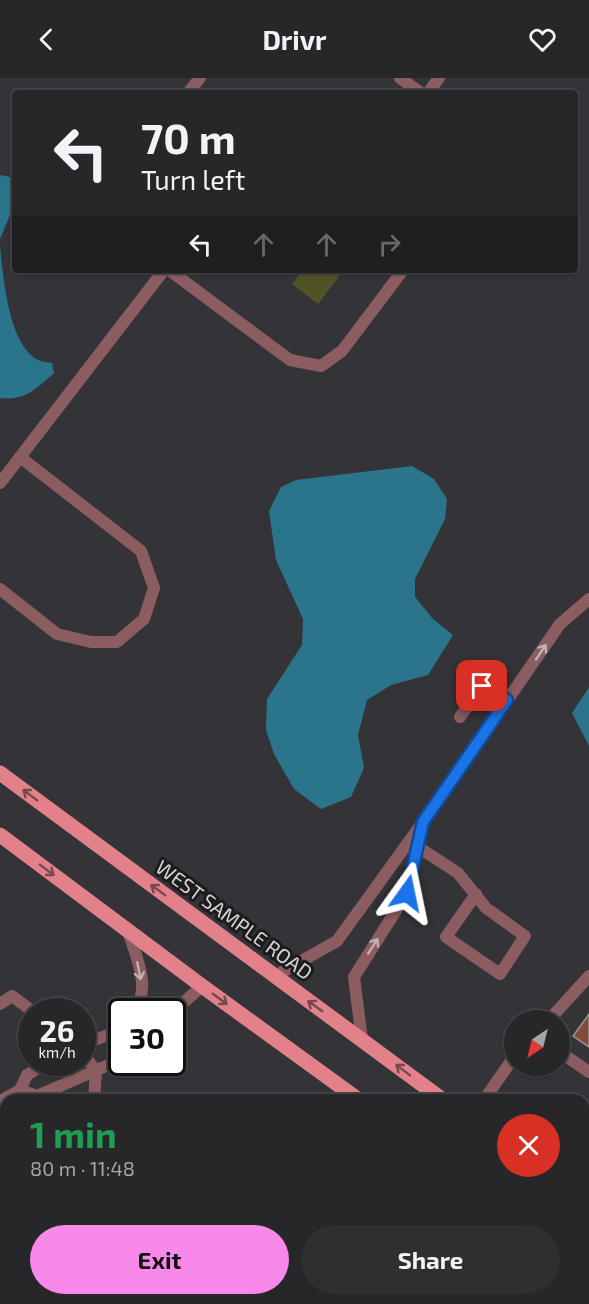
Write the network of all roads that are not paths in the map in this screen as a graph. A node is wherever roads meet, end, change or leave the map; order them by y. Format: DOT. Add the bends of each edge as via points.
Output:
graph roads {
  1 [pos="200,78"];
  2 [pos="400,78"];
  3 [pos="190,90"];
  4 [pos="417,90"];
  5 [pos="164,273"];
  6 [pos="170,273"];
  7 [pos="401,273"];
  8 [pos="20,457"];
  9 [pos="0,483"];
  10 [pos="0,589"];
  11 [pos="589,599"];
  12 [pos="507,700"];
  13 [pos="460,717"];
  14 [pos="0,773"];
  15 [pos="423,822"];
  16 [pos="0,835"];
  17 [pos="418,847"];
  18 [pos="476,894"];
  19 [pos="128,931"];
  20 [pos="275,976"];
  21 [pos="589,976"];
  22 [pos="202,986"];
  23 [pos="140,998"];
  24 [pos="18,1000"];
  25 [pos="186,1000"];
  26 [pos="0,1004"];
  27 [pos="558,1010"];
  28 [pos="363,1040"];
  29 [pos="570,1059"];
  30 [pos="108,1065"];
  31 [pos="96,1071"];
  32 [pos="504,1071"];
  33 [pos="589,1072"];
  34 [pos="27,1076"];
  35 [pos="84,1076"];
  36 [pos="96,1076"];
  37 [pos="20,1090"];
  38 [pos="13,1094"];
  39 [pos="34,1094"];
  40 [pos="39,1094"];
  41 [pos="94,1094"];
  42 [pos="351,1094"];
  43 [pos="435,1094"];
  44 [pos="488,1094"];
  1 -- 3 [label="street"];
  2 -- 4 [label="street"];
  5 -- 8 [label="street"];
  6 -- 7 [label="street" via="290,360 321,366 342,351"];
  8 -- 9 [label="street"];
  8 -- 10 [label="street" via="141,551 154,588 144,619 117,642 57,634"];
  12 -- 11 [label="street, one-way" via="560,624"];
  12 -- 13 [label="street" via="482,686"];
  12 -- 15 [label="street"];
  20 -- 14 [label="main road, WEST SAMPLE ROAD, one-way"];
  15 -- 17 [label="street"];
  15 -- 20 [label="street" via="337,941"];
  16 -- 19 [label="main road, one-way"];
  17 -- 18 [label="street" via="458,873"];
  28 -- 17 [label="street, one-way" via="354,977 407,893"];
  18 -- 18 [label="street" via="486,908 525,936 500,974 446,937"];
  19 -- 22 [label="main road"];
  19 -- 23 [label="street, one-way" via="141,972"];
  28 -- 20 [label="main road, WEST SAMPLE ROAD, one-way"];
  21 -- 27 [label="street"];
  22 -- 25 [label="street"];
  22 -- 42 [label="main road, one-way"];
  24 -- 26 [label="street" via="12,996"];
  43 -- 28 [label="main road, WEST SAMPLE ROAD, one-way"];
  29 -- 33 [label="street"];
  30 -- 31 [label="street"];
  32 -- 44 [label="street"];
  34 -- 37 [label="street"];
  35 -- 40 [label="street"];
  36 -- 41 [label="street"];
  37 -- 38 [label="street"];
  37 -- 39 [label="street"];
}
